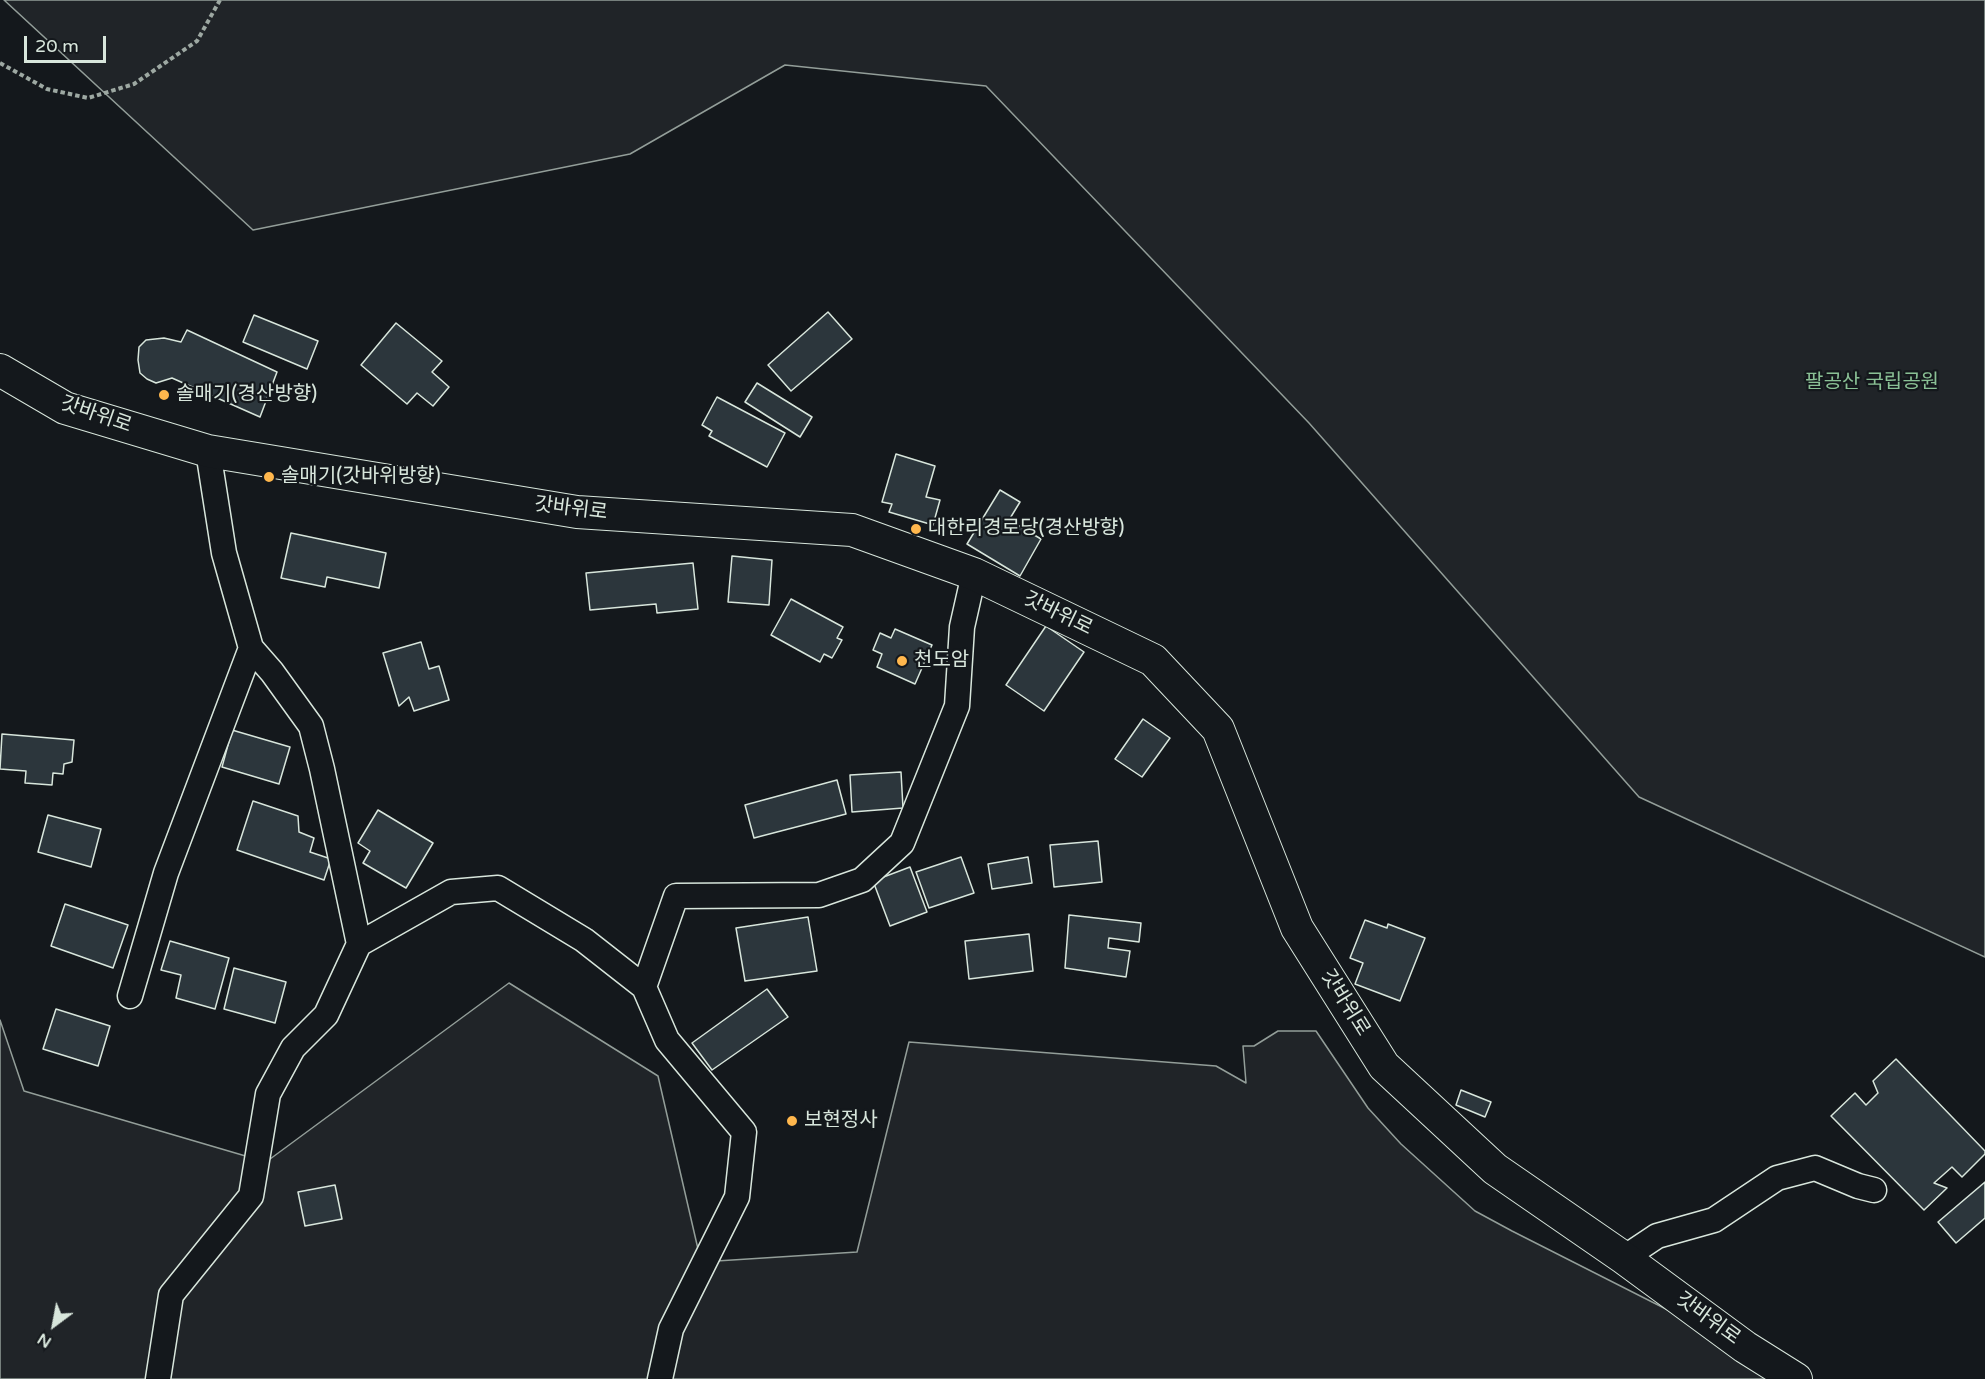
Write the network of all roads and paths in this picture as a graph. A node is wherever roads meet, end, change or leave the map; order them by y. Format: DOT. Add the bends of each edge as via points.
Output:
graph roads {
  1 [pos="220,0"];
  2 [pos="0,63"];
  3 [pos="0,370"];
  4 [pos="208,452"];
  5 [pos="974,574"];
  6 [pos="250,648"];
  7 [pos="359,944"];
  8 [pos="644,987"];
  9 [pos="130,996"];
  10 [pos="1874,1190"];
  11 [pos="1624,1258"];
  12 [pos="158,1379"];
  13 [pos="660,1379"];
  14 [pos="1796,1379"];
  1 -- 2 [label="path" via="197,41 134,84 88,98 47,89"];
  3 -- 4 [label="street, 갓바위로" via="66,408"];
  4 -- 5 [label="street, 갓바위로" via="577,512 852,530"];
  4 -- 6 [label="street" via="224,553"];
  5 -- 8 [label="street" via="962,627 957,706 902,843 862,880 819,895 676,896"];
  5 -- 11 [label="street, 갓바위로" via="1153,660 1218,729 1298,928 1384,1066 1495,1169"];
  6 -- 7 [label="street" via="311,726"];
  6 -- 9 [label="street" via="166,873"];
  7 -- 8 [label="street" via="452,892 498,888 584,940"];
  7 -- 12 [label="street" via="326,1015 293,1048 268,1094 251,1196 171,1295"];
  8 -- 13 [label="street" via="667,1040 744,1132 737,1197 670,1329"];
  10 -- 11 [label="street" via="1815,1168 1778,1178 1714,1220 1657,1236"];
  11 -- 14 [label="street, 갓바위로" via="1745,1347"];
}
